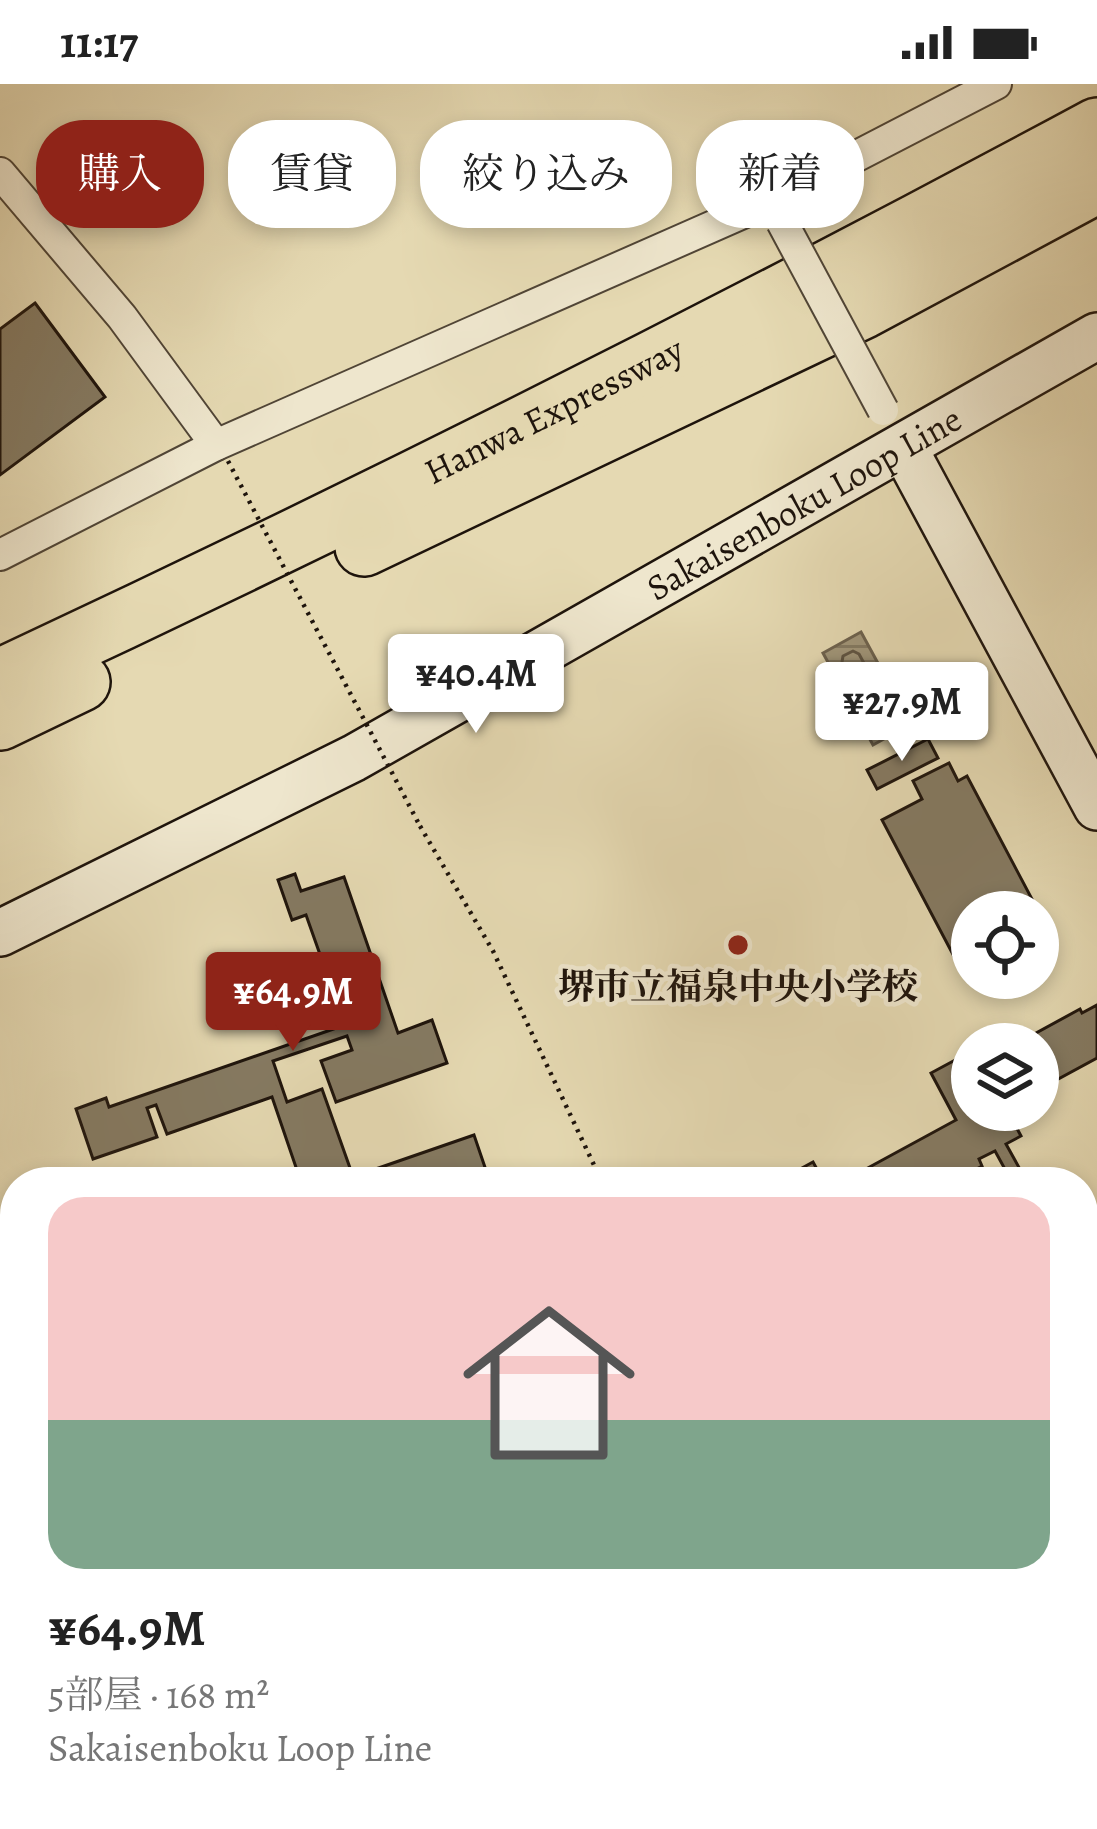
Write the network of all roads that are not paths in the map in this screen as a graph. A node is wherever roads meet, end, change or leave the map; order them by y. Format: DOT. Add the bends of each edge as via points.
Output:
graph roads {
  1 [pos="996,84"];
  2 [pos="1097,127"];
  3 [pos="864,160"];
  4 [pos="0,173"];
  5 [pos="1097,184"];
  6 [pos="737,228"];
  7 [pos="785,228"];
  8 [pos="1097,336"];
  9 [pos="894,429"];
  10 [pos="222,453"];
  11 [pos="0,555"];
  12 [pos="0,678"];
  13 [pos="0,721"];
  14 [pos="1097,807"];
  15 [pos="0,933"];
  1 -- 3 [label="street"];
  2 -- 12 [label="highway, Hanwa Expressway" via="736,318"];
  4 -- 10 [label="street" via="122,317"];
  5 -- 13 [label="highway, Hanwa Expressway" via="865,309"];
  6 -- 10 [label="street"];
  7 -- 9 [label="street, bridge"];
  8 -- 9 [label="main road, Sakaisenboku Loop Line"];
  9 -- 14 [label="main road"];
  9 -- 15 [label="main road, Sakaisenboku Loop Line" via="354,758"];
  10 -- 11 [label="street"];
}
